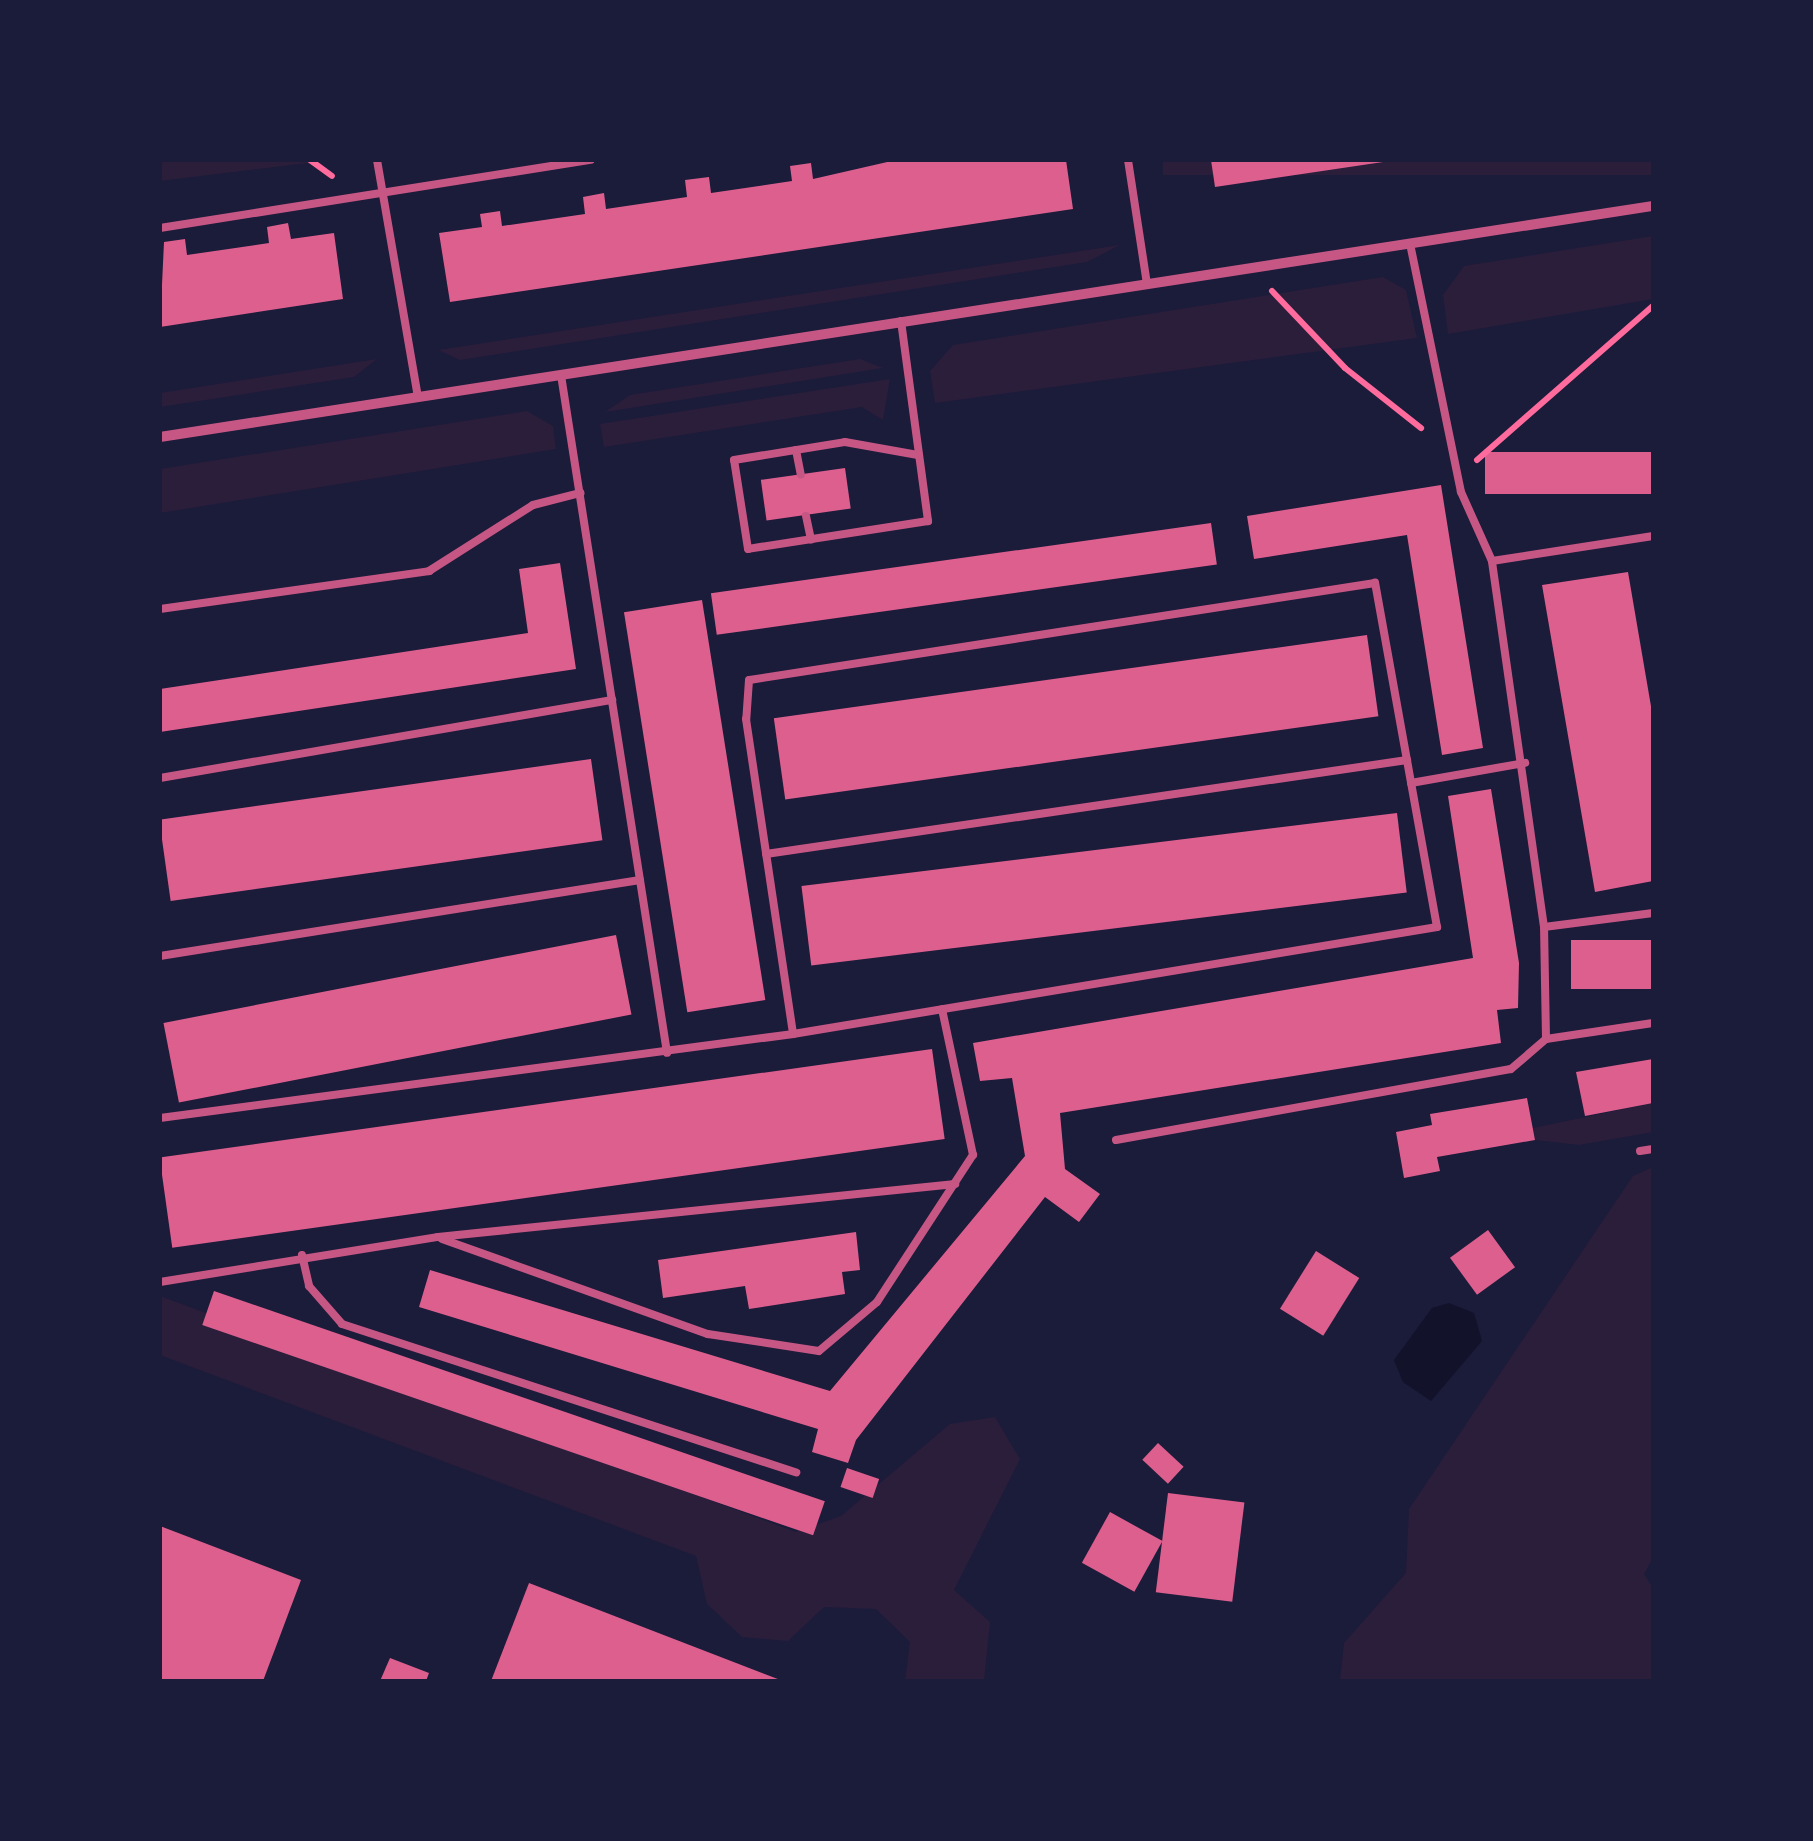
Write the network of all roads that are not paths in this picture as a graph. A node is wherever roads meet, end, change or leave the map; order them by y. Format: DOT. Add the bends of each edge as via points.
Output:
graph roads {
  1 [pos="378,160"];
  2 [pos="590,160"];
  3 [pos="1128,160"];
  4 [pos="385,189"];
  5 [pos="1653,206"];
  6 [pos="160,228"];
  7 [pos="1410,243"];
  8 [pos="1147,284"];
  9 [pos="902,321"];
  10 [pos="561,375"];
  11 [pos="418,398"];
  12 [pos="160,438"];
  13 [pos="796,450"];
  14 [pos="918,455"];
  15 [pos="801,475"];
  16 [pos="580,493"];
  17 [pos="806,516"];
  18 [pos="1653,536"];
  19 [pos="811,539"];
  20 [pos="1492,562"];
  21 [pos="160,609"];
  22 [pos="612,700"];
  23 [pos="1407,760"];
  24 [pos="1525,763"];
  25 [pos="160,778"];
  26 [pos="1411,783"];
  27 [pos="766,854"];
  28 [pos="640,880"];
  29 [pos="1653,913"];
  30 [pos="1544,927"];
  31 [pos="160,956"];
  32 [pos="942,1009"];
  33 [pos="1653,1023"];
  34 [pos="792,1034"];
  35 [pos="1546,1039"];
  36 [pos="667,1053"];
  37 [pos="160,1118"];
  38 [pos="1116,1140"];
  39 [pos="1653,1148"];
  40 [pos="1640,1151"];
  41 [pos="954,1184"];
  42 [pos="438,1237"];
  43 [pos="302,1255"];
  44 [pos="160,1282"];
  45 [pos="796,1472"];
  1 -- 4 [label="lane"];
  2 -- 4 [label="lane"];
  3 -- 8 [label="lane"];
  4 -- 6 [label="lane"];
  4 -- 11 [label="lane"];
  5 -- 7 [label="street"];
  7 -- 8 [label="street"];
  7 -- 20 [label="lane" via="1457,476"];
  8 -- 9 [label="street"];
  9 -- 10 [label="street"];
  9 -- 14 [label="lane"];
  10 -- 11 [label="street"];
  10 -- 16 [label="lane"];
  11 -- 12 [label="street"];
  13 -- 14 [label="lane" via="845,442"];
  13 -- 15 [label="lane"];
  13 -- 19 [label="lane" via="734,460 748,549"];
  14 -- 19 [label="lane" via="928,521"];
  16 -- 21 [label="lane" via="534,505 429,571"];
  16 -- 22 [label="lane"];
  17 -- 19 [label="lane"];
  18 -- 20 [label="lane"];
  20 -- 24 [label="lane"];
  22 -- 25 [label="lane"];
  22 -- 28 [label="lane"];
  23 -- 26 [label="lane"];
  23 -- 27 [label="lane"];
  23 -- 27 [label="lane" via="1375,583 749,680"];
  24 -- 26 [label="lane"];
  24 -- 30 [label="lane"];
  26 -- 32 [label="lane" via="1437,927"];
  27 -- 34 [label="lane"];
  28 -- 31 [label="lane"];
  28 -- 36 [label="lane"];
  29 -- 30 [label="lane"];
  30 -- 35 [label="lane"];
  32 -- 34 [label="lane"];
  32 -- 41 [label="lane" via="973,1155"];
  33 -- 35 [label="lane"];
  34 -- 36 [label="lane"];
  35 -- 38 [label="lane" via="1511,1069"];
  36 -- 37 [label="lane"];
  39 -- 40 [label="lane"];
  41 -- 42 [label="lane"];
  41 -- 42 [label="lane" via="877,1302 819,1351 708,1334"];
  42 -- 43 [label="lane"];
  43 -- 44 [label="lane"];
  43 -- 45 [label="lane" via="309,1286 342,1324"];
}
